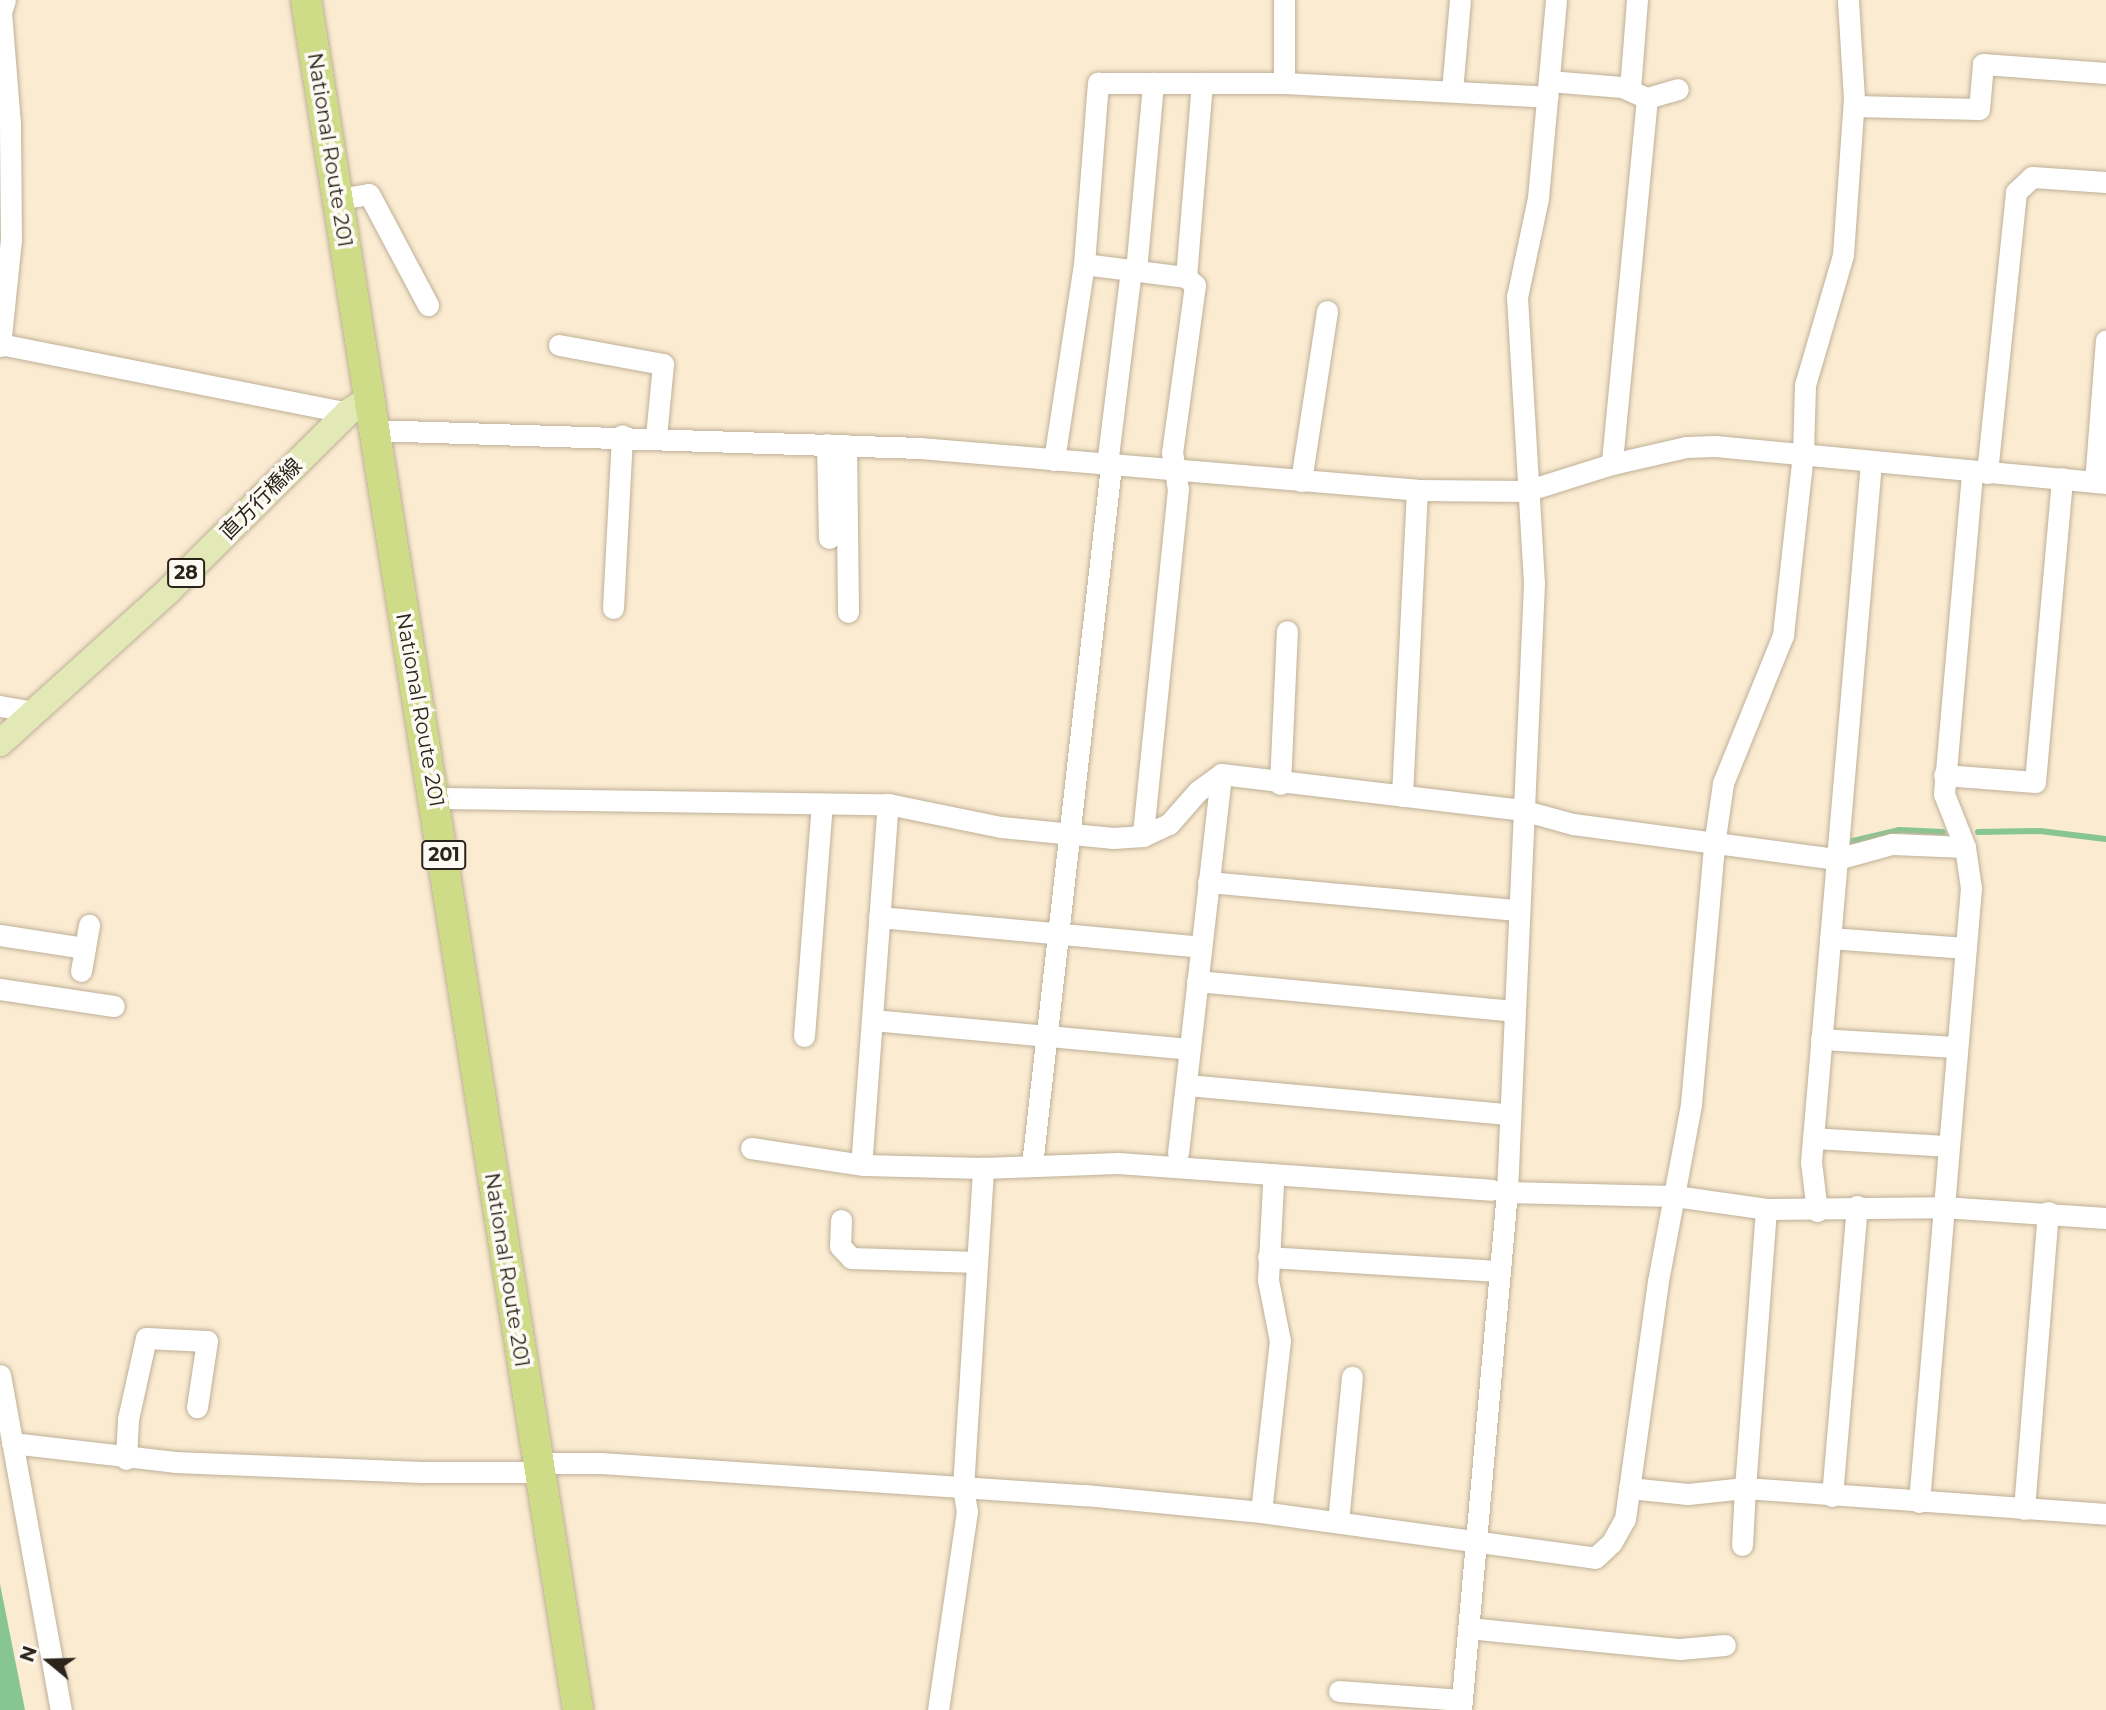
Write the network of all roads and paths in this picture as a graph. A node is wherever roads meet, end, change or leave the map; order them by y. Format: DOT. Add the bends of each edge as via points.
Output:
graph roads {
  1 [pos="5,0"];
  2 [pos="306,0"];
  3 [pos="1284,0"];
  4 [pos="1460,0"];
  5 [pos="1556,0"];
  6 [pos="1637,0"];
  7 [pos="1848,0"];
  8 [pos="2106,73"];
  9 [pos="1153,83"];
  10 [pos="1202,83"];
  11 [pos="1284,83"];
  12 [pos="1549,89"];
  13 [pos="1678,89"];
  14 [pos="1452,91"];
  15 [pos="1639,93"];
  16 [pos="1854,106"];
  17 [pos="5,123"];
  18 [pos="2106,182"];
  19 [pos="338,199"];
  20 [pos="5,240"];
  21 [pos="1084,264"];
  22 [pos="1133,271"];
  23 [pos="1185,277"];
  24 [pos="428,305"];
  25 [pos="1327,311"];
  26 [pos="2106,340"];
  27 [pos="0,344"];
  28 [pos="559,345"];
  29 [pos="358,406"];
  30 [pos="372,430"];
  31 [pos="622,435"];
  32 [pos="656,437"];
  33 [pos="837,445"];
  34 [pos="1803,453"];
  35 [pos="1054,460"];
  36 [pos="1871,462"];
  37 [pos="1612,464"];
  38 [pos="1109,466"];
  39 [pos="1177,471"];
  40 [pos="1980,472"];
  41 [pos="2062,478"];
  42 [pos="1301,481"];
  43 [pos="2101,482"];
  44 [pos="1417,490"];
  45 [pos="1526,491"];
  46 [pos="829,538"];
  47 [pos="613,608"];
  48 [pos="848,612"];
  49 [pos="1287,631"];
  50 [pos="0,706"];
  51 [pos="35,712"];
  52 [pos="0,743"];
  53 [pos="1220,774"];
  54 [pos="1944,775"];
  55 [pos="1280,784"];
  56 [pos="1402,796"];
  57 [pos="436,797"];
  58 [pos="822,804"];
  59 [pos="888,804"];
  60 [pos="1522,810"];
  61 [pos="1070,836"];
  62 [pos="1143,836"];
  63 [pos="1714,845"];
  64 [pos="1965,847"];
  65 [pos="1837,859"];
  66 [pos="1208,882"];
  67 [pos="1518,910"];
  68 [pos="880,917"];
  69 [pos="89,925"];
  70 [pos="1058,933"];
  71 [pos="0,935"];
  72 [pos="1830,938"];
  73 [pos="1201,947"];
  74 [pos="85,948"];
  75 [pos="1966,948"];
  76 [pos="81,971"];
  77 [pos="1197,981"];
  78 [pos="0,989"];
  79 [pos="114,1006"];
  80 [pos="1514,1011"];
  81 [pos="872,1020"];
  82 [pos="1046,1035"];
  83 [pos="804,1036"];
  84 [pos="1821,1039"];
  85 [pos="1957,1047"];
  86 [pos="1190,1049"];
  87 [pos="1187,1085"];
  88 [pos="1508,1114"];
  89 [pos="1813,1138"];
  90 [pos="1948,1146"];
  91 [pos="751,1149"];
  92 [pos="1178,1153"];
  93 [pos="862,1154"];
  94 [pos="1033,1156"];
  95 [pos="983,1168"];
  96 [pos="1273,1184"];
  97 [pos="1499,1191"];
  98 [pos="1675,1196"];
  99 [pos="1857,1206"];
  100 [pos="1943,1207"];
  101 [pos="1766,1209"];
  102 [pos="1817,1211"];
  103 [pos="2048,1212"];
  104 [pos="2106,1218"];
  105 [pos="841,1220"];
  106 [pos="1268,1257"];
  107 [pos="977,1262"];
  108 [pos="1500,1271"];
  109 [pos="0,1375"];
  110 [pos="1352,1377"];
  111 [pos="197,1407"];
  112 [pos="12,1443"];
  113 [pos="126,1459"];
  114 [pos="536,1463"];
  115 [pos="962,1488"];
  116 [pos="1629,1488"];
  117 [pos="1745,1488"];
  118 [pos="1832,1496"];
  119 [pos="1919,1502"];
  120 [pos="2024,1509"];
  121 [pos="1261,1512"];
  122 [pos="2106,1514"];
  123 [pos="1338,1522"];
  124 [pos="1474,1540"];
  125 [pos="1742,1545"];
  126 [pos="1468,1628"];
  127 [pos="1725,1645"];
  128 [pos="1339,1691"];
  129 [pos="1461,1705"];
  130 [pos="61,1710"];
  131 [pos="578,1710"];
  132 [pos="938,1710"];
  1 -- 17 [label="street" via="1,12"];
  2 -- 19 [label="highway, National Route 201 / 201"];
  3 -- 11 [label="street"];
  4 -- 14 [label="street"];
  5 -- 12 [label="street"];
  6 -- 15 [label="street"];
  7 -- 16 [label="street"];
  8 -- 16 [label="street" via="1983,64 1979,109"];
  9 -- 10 [label="street"];
  9 -- 21 [label="street" via="1098,83"];
  9 -- 22 [label="street"];
  10 -- 11 [label="street"];
  10 -- 23 [label="street"];
  11 -- 14 [label="street"];
  12 -- 14 [label="street"];
  12 -- 15 [label="street"];
  12 -- 45 [label="street" via="1538,198 1517,297"];
  13 -- 15 [label="street"];
  15 -- 37 [label="street"];
  16 -- 34 [label="street" via="1843,255 1808,373"];
  17 -- 20 [label="street"];
  18 -- 40 [label="street" via="2032,177 2017,192"];
  19 -- 24 [label="street" via="369,194"];
  19 -- 29 [label="highway, National Route 201 / 201"];
  20 -- 27 [label="street"];
  21 -- 22 [label="street"];
  21 -- 35 [label="street"];
  22 -- 23 [label="street"];
  22 -- 38 [label="street"];
  23 -- 39 [label="street" via="1195,285 1172,452"];
  25 -- 42 [label="street"];
  26 -- 43 [label="street"];
  27 -- 29 [label="street"];
  28 -- 32 [label="street" via="663,364"];
  29 -- 30 [label="highway, National Route 201 / 201"];
  29 -- 51 [label="main road, 直方行橋線 / 28" via="168,591"];
  30 -- 31 [label="street"];
  30 -- 57 [label="highway, National Route 201 / 201"];
  31 -- 32 [label="street"];
  31 -- 47 [label="street"];
  32 -- 33 [label="street"];
  33 -- 35 [label="street"];
  33 -- 46 [label="street"];
  33 -- 48 [label="street"];
  34 -- 36 [label="street"];
  34 -- 37 [label="street" via="1686,447"];
  34 -- 63 [label="street" via="1783,635 1723,782"];
  35 -- 38 [label="street"];
  36 -- 40 [label="street"];
  36 -- 65 [label="street"];
  37 -- 45 [label="street"];
  38 -- 39 [label="street"];
  38 -- 61 [label="street"];
  39 -- 42 [label="street"];
  39 -- 62 [label="street"];
  40 -- 41 [label="street"];
  40 -- 54 [label="street"];
  41 -- 43 [label="street"];
  41 -- 54 [label="street" via="2035,782"];
  42 -- 44 [label="street"];
  44 -- 45 [label="street"];
  44 -- 56 [label="street"];
  45 -- 60 [label="street" via="1534,583"];
  49 -- 55 [label="street"];
  50 -- 51 [label="street"];
  51 -- 52 [label="main road, 直方行橋線 / 28"];
  53 -- 55 [label="street"];
  53 -- 62 [label="street" via="1198,791 1170,824"];
  53 -- 66 [label="street"];
  54 -- 64 [label="street" via="1944,794"];
  55 -- 56 [label="street"];
  56 -- 60 [label="street"];
  57 -- 58 [label="street"];
  57 -- 114 [label="highway, National Route 201 / 201"];
  58 -- 59 [label="street"];
  58 -- 83 [label="street"];
  59 -- 61 [label="street"];
  59 -- 68 [label="street"];
  60 -- 63 [label="street" via="1573,824"];
  60 -- 67 [label="street"];
  61 -- 62 [label="street"];
  61 -- 70 [label="street"];
  63 -- 65 [label="street"];
  63 -- 98 [label="street" via="1691,1104"];
  64 -- 65 [label="street" via="1892,844"];
  64 -- 75 [label="street" via="1971,888"];
  65 -- 72 [label="street"];
  66 -- 67 [label="street"];
  66 -- 73 [label="street"];
  67 -- 80 [label="street"];
  68 -- 70 [label="street"];
  68 -- 81 [label="street"];
  69 -- 74 [label="street"];
  70 -- 73 [label="street"];
  70 -- 82 [label="street"];
  71 -- 74 [label="street"];
  72 -- 75 [label="street"];
  72 -- 84 [label="street"];
  73 -- 77 [label="street"];
  74 -- 76 [label="street"];
  75 -- 85 [label="street"];
  77 -- 80 [label="street"];
  77 -- 86 [label="street"];
  78 -- 79 [label="street"];
  80 -- 88 [label="street"];
  81 -- 82 [label="street"];
  81 -- 93 [label="street"];
  82 -- 86 [label="street"];
  82 -- 94 [label="street"];
  84 -- 85 [label="street"];
  84 -- 89 [label="street"];
  85 -- 90 [label="street"];
  86 -- 87 [label="street"];
  87 -- 88 [label="street"];
  87 -- 92 [label="street"];
  88 -- 97 [label="street"];
  89 -- 90 [label="street"];
  89 -- 102 [label="street"];
  90 -- 100 [label="street"];
  91 -- 95 [label="street" via="864,1165"];
  95 -- 97 [label="street" via="1144,1164"];
  95 -- 107 [label="street"];
  96 -- 106 [label="street"];
  97 -- 98 [label="street"];
  97 -- 108 [label="street"];
  98 -- 101 [label="street"];
  98 -- 116 [label="street" via="1658,1281"];
  99 -- 100 [label="street"];
  99 -- 102 [label="street"];
  99 -- 118 [label="street"];
  100 -- 103 [label="street"];
  100 -- 119 [label="street"];
  101 -- 102 [label="street"];
  101 -- 117 [label="street"];
  103 -- 104 [label="street"];
  103 -- 120 [label="street"];
  105 -- 107 [label="street" via="840,1246 851,1258"];
  106 -- 108 [label="street"];
  106 -- 121 [label="street" via="1280,1340"];
  107 -- 115 [label="street"];
  108 -- 124 [label="street"];
  109 -- 112 [label="street"];
  110 -- 123 [label="street"];
  111 -- 113 [label="street" via="207,1341 146,1338 128,1419"];
  112 -- 113 [label="street" via="52,1445"];
  112 -- 130 [label="street"];
  113 -- 114 [label="street" via="422,1472 526,1472"];
  114 -- 115 [label="street" via="600,1463"];
  114 -- 131 [label="highway, National Route 201 / 201"];
  115 -- 121 [label="street"];
  115 -- 132 [label="street" via="967,1512 960,1577"];
  116 -- 117 [label="street" via="1688,1494"];
  116 -- 124 [label="street" via="1625,1519 1612,1542 1595,1558"];
  117 -- 118 [label="street"];
  117 -- 125 [label="street"];
  118 -- 119 [label="street"];
  119 -- 120 [label="street"];
  120 -- 122 [label="street"];
  121 -- 123 [label="street"];
  123 -- 124 [label="street"];
  124 -- 126 [label="street"];
  126 -- 127 [label="street" via="1680,1649"];
  126 -- 129 [label="street"];
  128 -- 129 [label="street"];
}
